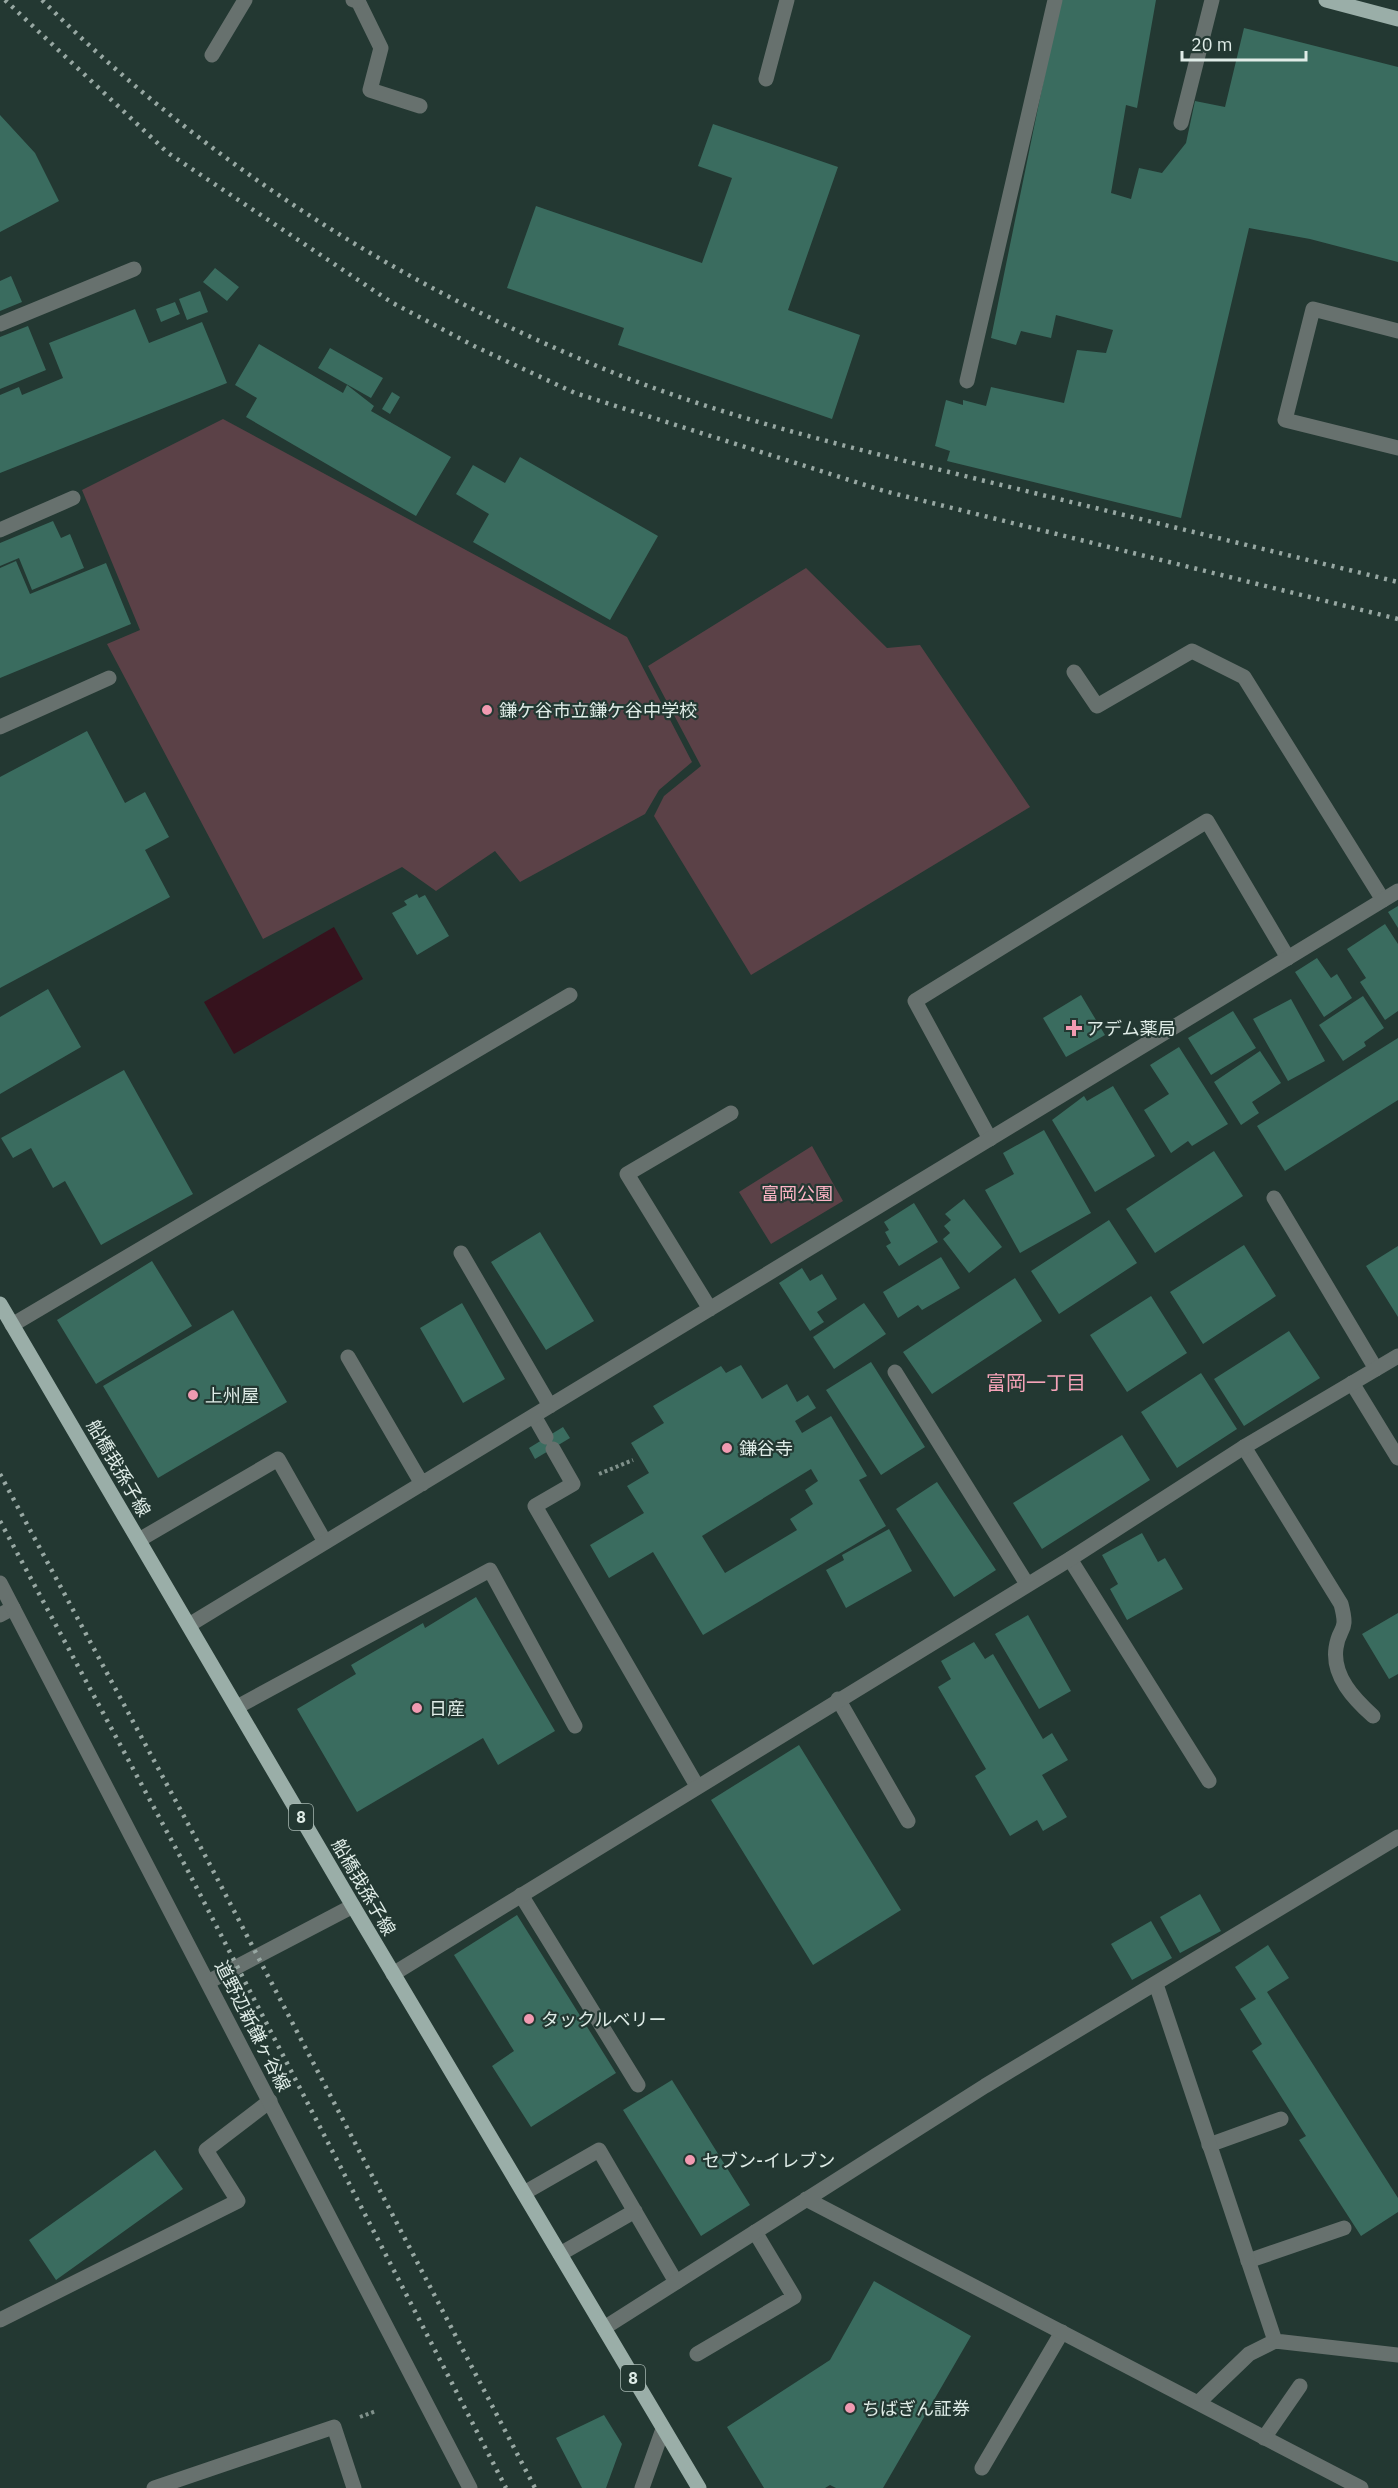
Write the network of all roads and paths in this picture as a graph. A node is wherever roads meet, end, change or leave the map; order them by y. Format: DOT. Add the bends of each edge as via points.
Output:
graph roads {
  1 [pos="245,0"];
  2 [pos="787,0"];
  3 [pos="1054,0"];
  4 [pos="1212,0"];
  5 [pos="1326,0"];
  6 [pos="355,1"];
  7 [pos="1398,19"];
  8 [pos="212,55"];
  9 [pos="766,79"];
  10 [pos="420,105"];
  11 [pos="1181,123"];
  12 [pos="134,269"];
  13 [pos="0,324"];
  14 [pos="1398,331"];
  15 [pos="967,381"];
  16 [pos="1398,448"];
  17 [pos="73,498"];
  18 [pos="0,530"];
  19 [pos="1074,672"];
  20 [pos="109,678"];
  21 [pos="0,727"];
  22 [pos="1398,891"];
  23 [pos="1383,900"];
  24 [pos="1288,958"];
  25 [pos="570,994"];
  26 [pos="731,1113"];
  27 [pos="990,1139"];
  28 [pos="1274,1198"];
  29 [pos="461,1253"];
  30 [pos="0,1304"];
  31 [pos="710,1309"];
  32 [pos="12,1325"];
  33 [pos="1398,1356"];
  34 [pos="348,1357"];
  35 [pos="1376,1369"];
  36 [pos="895,1372"];
  37 [pos="1352,1383"];
  38 [pos="550,1406"];
  39 [pos="534,1416"];
  40 [pos="1244,1447"];
  41 [pos="1398,1458"];
  42 [pos="633,1460"];
  43 [pos="422,1484"];
  44 [pos="573,1484"];
  45 [pos="139,1540"];
  46 [pos="325,1542"];
  47 [pos="1070,1558"];
  48 [pos="0,1583"];
  49 [pos="1027,1584"];
  50 [pos="6,1611"];
  51 [pos="189,1624"];
  52 [pos="838,1699"];
  53 [pos="237,1707"];
  54 [pos="1373,1716"];
  55 [pos="575,1726"];
  56 [pos="1209,1781"];
  57 [pos="697,1786"];
  58 [pos="908,1821"];
  59 [pos="1398,1837"];
  60 [pos="521,1895"];
  61 [pos="353,1906"];
  62 [pos="393,1974"];
  63 [pos="208,1982"];
  64 [pos="1156,1984"];
  65 [pos="638,2085"];
  66 [pos="270,2101"];
  67 [pos="1281,2119"];
  68 [pos="1209,2145"];
  69 [pos="524,2193"];
  70 [pos="806,2199"];
  71 [pos="635,2211"];
  72 [pos="1344,2228"];
  73 [pos="755,2232"];
  74 [pos="560,2254"];
  75 [pos="1248,2261"];
  76 [pos="676,2282"];
  77 [pos="0,2320"];
  78 [pos="604,2328"];
  79 [pos="1062,2332"];
  80 [pos="1275,2341"];
  81 [pos="697,2354"];
  82 [pos="1398,2355"];
  83 [pos="1300,2386"];
  84 [pos="1198,2403"];
  85 [pos="663,2429"];
  86 [pos="1264,2438"];
  87 [pos="982,2468"];
  88 [pos="1351,2486"];
  89 [pos="154,2488"];
  90 [pos="354,2488"];
  91 [pos="470,2488"];
  92 [pos="642,2488"];
  93 [pos="699,2488"];
  1 -- 8 [label="street"];
  2 -- 9 [label="street"];
  3 -- 15 [label="street"];
  4 -- 11 [label="street"];
  5 -- 7 [label="main road"];
  6 -- 10 [label="street" via="381,48 370,90"];
  12 -- 13 [label="street"];
  14 -- 16 [label="street" via="1313,309 1285,420"];
  17 -- 18 [label="street"];
  19 -- 23 [label="street" via="1097,706 1192,651 1244,677"];
  20 -- 21 [label="street"];
  22 -- 23 [label="street"];
  23 -- 24 [label="street"];
  24 -- 27 [label="street"];
  24 -- 27 [label="street" via="1207,821 915,1001"];
  25 -- 32 [label="street"];
  26 -- 31 [label="street" via="627,1174"];
  27 -- 31 [label="street"];
  28 -- 35 [label="street"];
  29 -- 38 [label="street"];
  30 -- 32 [label="main road, 船橋我孫子線 / 8"];
  31 -- 38 [label="street"];
  32 -- 45 [label="main road, 船橋我孫子線 / 8"];
  33 -- 35 [label="street"];
  34 -- 43 [label="street"];
  35 -- 37 [label="street"];
  36 -- 49 [label="street"];
  37 -- 40 [label="street"];
  37 -- 41 [label="street"];
  38 -- 39 [label="street"];
  39 -- 43 [label="street"];
  39 -- 44 [label="street"];
  40 -- 47 [label="street"];
  40 -- 54 [label="street" via="1341,1604 1346,1623 1336,1648 1339,1674 1355,1699"];
  42 -- 44 [label="path"];
  43 -- 46 [label="street"];
  44 -- 57 [label="street" via="535,1506"];
  45 -- 46 [label="street" via="278,1459"];
  45 -- 51 [label="main road, 船橋我孫子線 / 8"];
  46 -- 51 [label="street"];
  47 -- 49 [label="street"];
  47 -- 56 [label="street"];
  48 -- 50 [label="street, 道野辺新鎌ヶ谷線"];
  49 -- 52 [label="street"];
  50 -- 63 [label="street, 道野辺新鎌ヶ谷線"];
  51 -- 53 [label="main road, 船橋我孫子線 / 8"];
  52 -- 57 [label="street"];
  52 -- 58 [label="street"];
  53 -- 55 [label="street" via="490,1570"];
  53 -- 61 [label="main road, 船橋我孫子線 / 8"];
  57 -- 60 [label="street"];
  59 -- 64 [label="street"];
  60 -- 62 [label="street"];
  60 -- 65 [label="street"];
  61 -- 62 [label="main road, 船橋我孫子線 / 8"];
  61 -- 63 [label="street"];
  62 -- 69 [label="main road, 船橋我孫子線 / 8"];
  63 -- 66 [label="street, 道野辺新鎌ヶ谷線"];
  64 -- 68 [label="street"];
  64 -- 70 [label="street"];
  66 -- 77 [label="street" via="206,2150 238,2201"];
  66 -- 91 [label="street, 道野辺新鎌ヶ谷線"];
  67 -- 68 [label="street"];
  68 -- 75 [label="street"];
  69 -- 71 [label="street" via="599,2150"];
  69 -- 74 [label="main road, 船橋我孫子線 / 8"];
  70 -- 73 [label="street"];
  70 -- 79 [label="street"];
  71 -- 74 [label="street"];
  71 -- 76 [label="street"];
  72 -- 75 [label="street"];
  73 -- 76 [label="street"];
  73 -- 81 [label="street" via="794,2297"];
  74 -- 78 [label="main road, 船橋我孫子線 / 8"];
  75 -- 80 [label="street"];
  76 -- 78 [label="street"];
  78 -- 85 [label="main road, 船橋我孫子線 / 8"];
  79 -- 84 [label="street"];
  79 -- 87 [label="street"];
  80 -- 82 [label="street"];
  80 -- 84 [label="street" via="1249,2354"];
  83 -- 86 [label="street"];
  84 -- 86 [label="street"];
  85 -- 92 [label="street"];
  85 -- 93 [label="main road, 船橋我孫子線 / 8"];
  86 -- 88 [label="street"];
  89 -- 90 [label="street" via="334,2427"];
}
